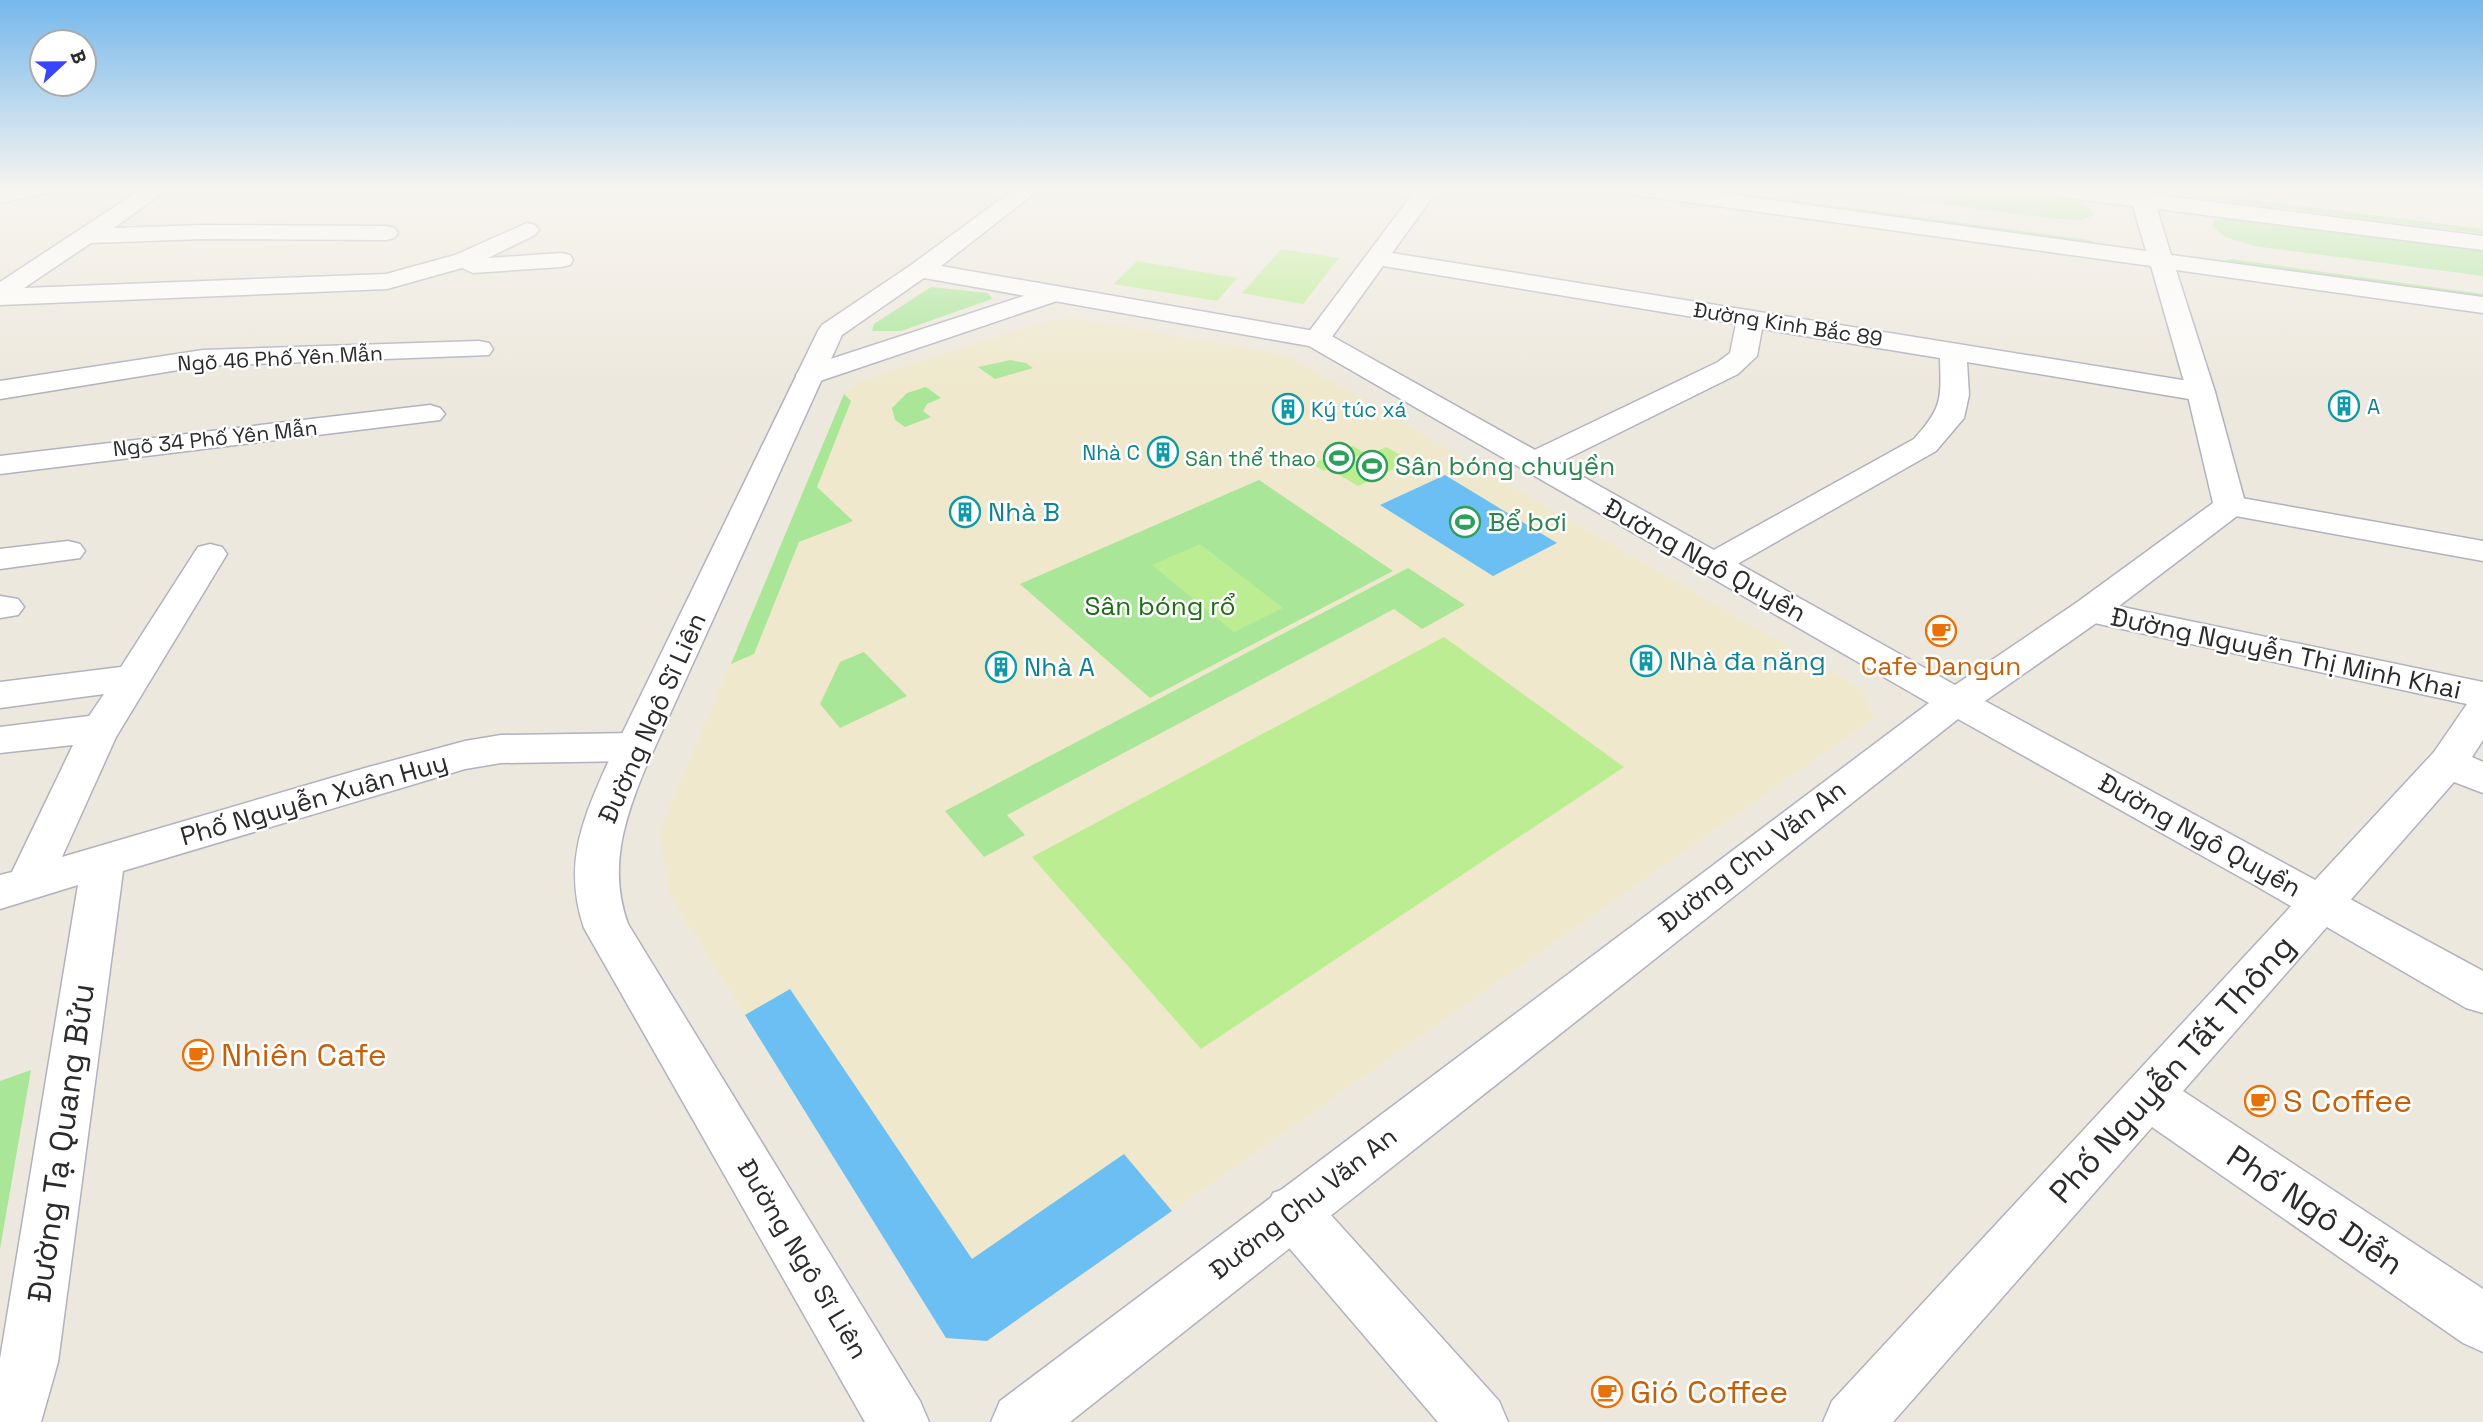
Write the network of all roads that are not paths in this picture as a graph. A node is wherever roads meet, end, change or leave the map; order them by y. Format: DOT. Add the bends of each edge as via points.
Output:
graph roads {
  1 [pos="58,254"];
  2 [pos="476,254"];
  3 [pos="942,254"];
  4 [pos="1379,254"];
  5 [pos="2158,254"];
  6 [pos="2183,254"];
  7 [pos="2198,254"];
  8 [pos="1376,258"];
  9 [pos="561,260"];
  10 [pos="247,268"];
  11 [pos="430,269"];
  12 [pos="920,271"];
  13 [pos="32,272"];
  14 [pos="2483,285"];
  15 [pos="0,295"];
  16 [pos="1051,295"];
  17 [pos="2483,305"];
  18 [pos="1751,318"];
  19 [pos="1317,339"];
  20 [pos="479,349"];
  21 [pos="1953,351"];
  22 [pos="810,375"];
  23 [pos="0,390"];
  24 [pos="2201,392"];
  25 [pos="430,414"];
  26 [pos="1533,463"];
  27 [pos="0,465"];
  28 [pos="2230,506"];
  29 [pos="68,551"];
  30 [pos="2483,551"];
  31 [pos="210,554"];
  32 [pos="0,559"];
  33 [pos="1713,564"];
  34 [pos="2089,611"];
  35 [pos="132,678"];
  36 [pos="0,695"];
  37 [pos="2483,695"];
  38 [pos="1957,702"];
  39 [pos="2483,709"];
  40 [pos="101,729"];
  41 [pos="0,740"];
  42 [pos="635,747"];
  43 [pos="2465,770"];
  44 [pos="103,862"];
  45 [pos="14,888"];
  46 [pos="2321,902"];
  47 [pos="2483,994"];
  48 [pos="2148,1096"];
  49 [pos="1292,1211"];
  50 [pos="2483,1323"];
  51 [pos="11,1422"];
  52 [pos="899,1422"];
  53 [pos="1021,1422"];
  54 [pos="1478,1422"];
  55 [pos="1853,1422"];
  1 -- 13 [label="street"];
  2 -- 11 [label="street"];
  3 -- 12 [label="street, Đường Ngô Sĩ Liên"];
  4 -- 8 [label="street"];
  5 -- 24 [label="street"];
  6 -- 17 [label="street"];
  7 -- 14 [label="street"];
  8 -- 18 [label="street, Đường Kinh Bắc 89"];
  8 -- 19 [label="street"];
  9 -- 11 [label="street"];
  10 -- 13 [label="street"];
  11 -- 15 [label="street" via="375,281"];
  12 -- 16 [label="street, Đường Ngô Quyền"];
  12 -- 22 [label="street, Đường Ngô Sĩ Liên" via="831,331"];
  13 -- 15 [label="street"];
  16 -- 19 [label="street, Đường Ngô Quyền"];
  16 -- 22 [label="street"];
  18 -- 21 [label="street, Đường Kinh Bắc 89"];
  18 -- 26 [label="street" via="1743,356 1728,368"];
  19 -- 26 [label="street, Đường Ngô Quyền"];
  20 -- 23 [label="street, Ngõ 46 Phố Yên Mẫn" via="203,358"];
  21 -- 24 [label="street, Đường Kinh Bắc 89"];
  21 -- 33 [label="street" via="1955,395 1949,418 1925,445"];
  22 -- 42 [label="street, Đường Ngô Sĩ Liên"];
  24 -- 28 [label="street"];
  25 -- 27 [label="street, Ngõ 34 Phố Yên Mẫn"];
  26 -- 33 [label="street, Đường Ngô Quyền"];
  28 -- 30 [label="street"];
  28 -- 34 [label="street, Đường Chu Văn An"];
  29 -- 32 [label="street"];
  31 -- 35 [label="street"];
  33 -- 38 [label="street, Đường Ngô Quyền"];
  34 -- 37 [label="street, Đường Nguyễn Thị Minh Khai"];
  34 -- 38 [label="street, Đường Chu Văn An"];
  35 -- 36 [label="street"];
  35 -- 40 [label="street"];
  38 -- 46 [label="street, Đường Ngô Quyền"];
  38 -- 49 [label="street, Đường Chu Văn An"];
  39 -- 43 [label="street, Phố Nguyễn Tất Thông"];
  40 -- 41 [label="street"];
  40 -- 45 [label="street"];
  42 -- 44 [label="street, Phố Nguyễn Xuân Huy" via="501,749 465,755"];
  42 -- 52 [label="street, Đường Ngô Sĩ Liên" via="596,848 599,911"];
  43 -- 46 [label="street, Phố Nguyễn Tất Thông"];
  44 -- 45 [label="street, Phố Nguyễn Xuân Huy"];
  44 -- 51 [label="street, Đường Tạ Quang Bửu" via="29,1362"];
  46 -- 47 [label="street, Đường Ngô Quyền"];
  46 -- 48 [label="street, Phố Nguyễn Tất Thông"];
  48 -- 50 [label="street, Phố Ngô Diễn"];
  48 -- 55 [label="street, Phố Nguyễn Tất Thông"];
  49 -- 53 [label="street, Đường Chu Văn An"];
  49 -- 54 [label="street"];
}
